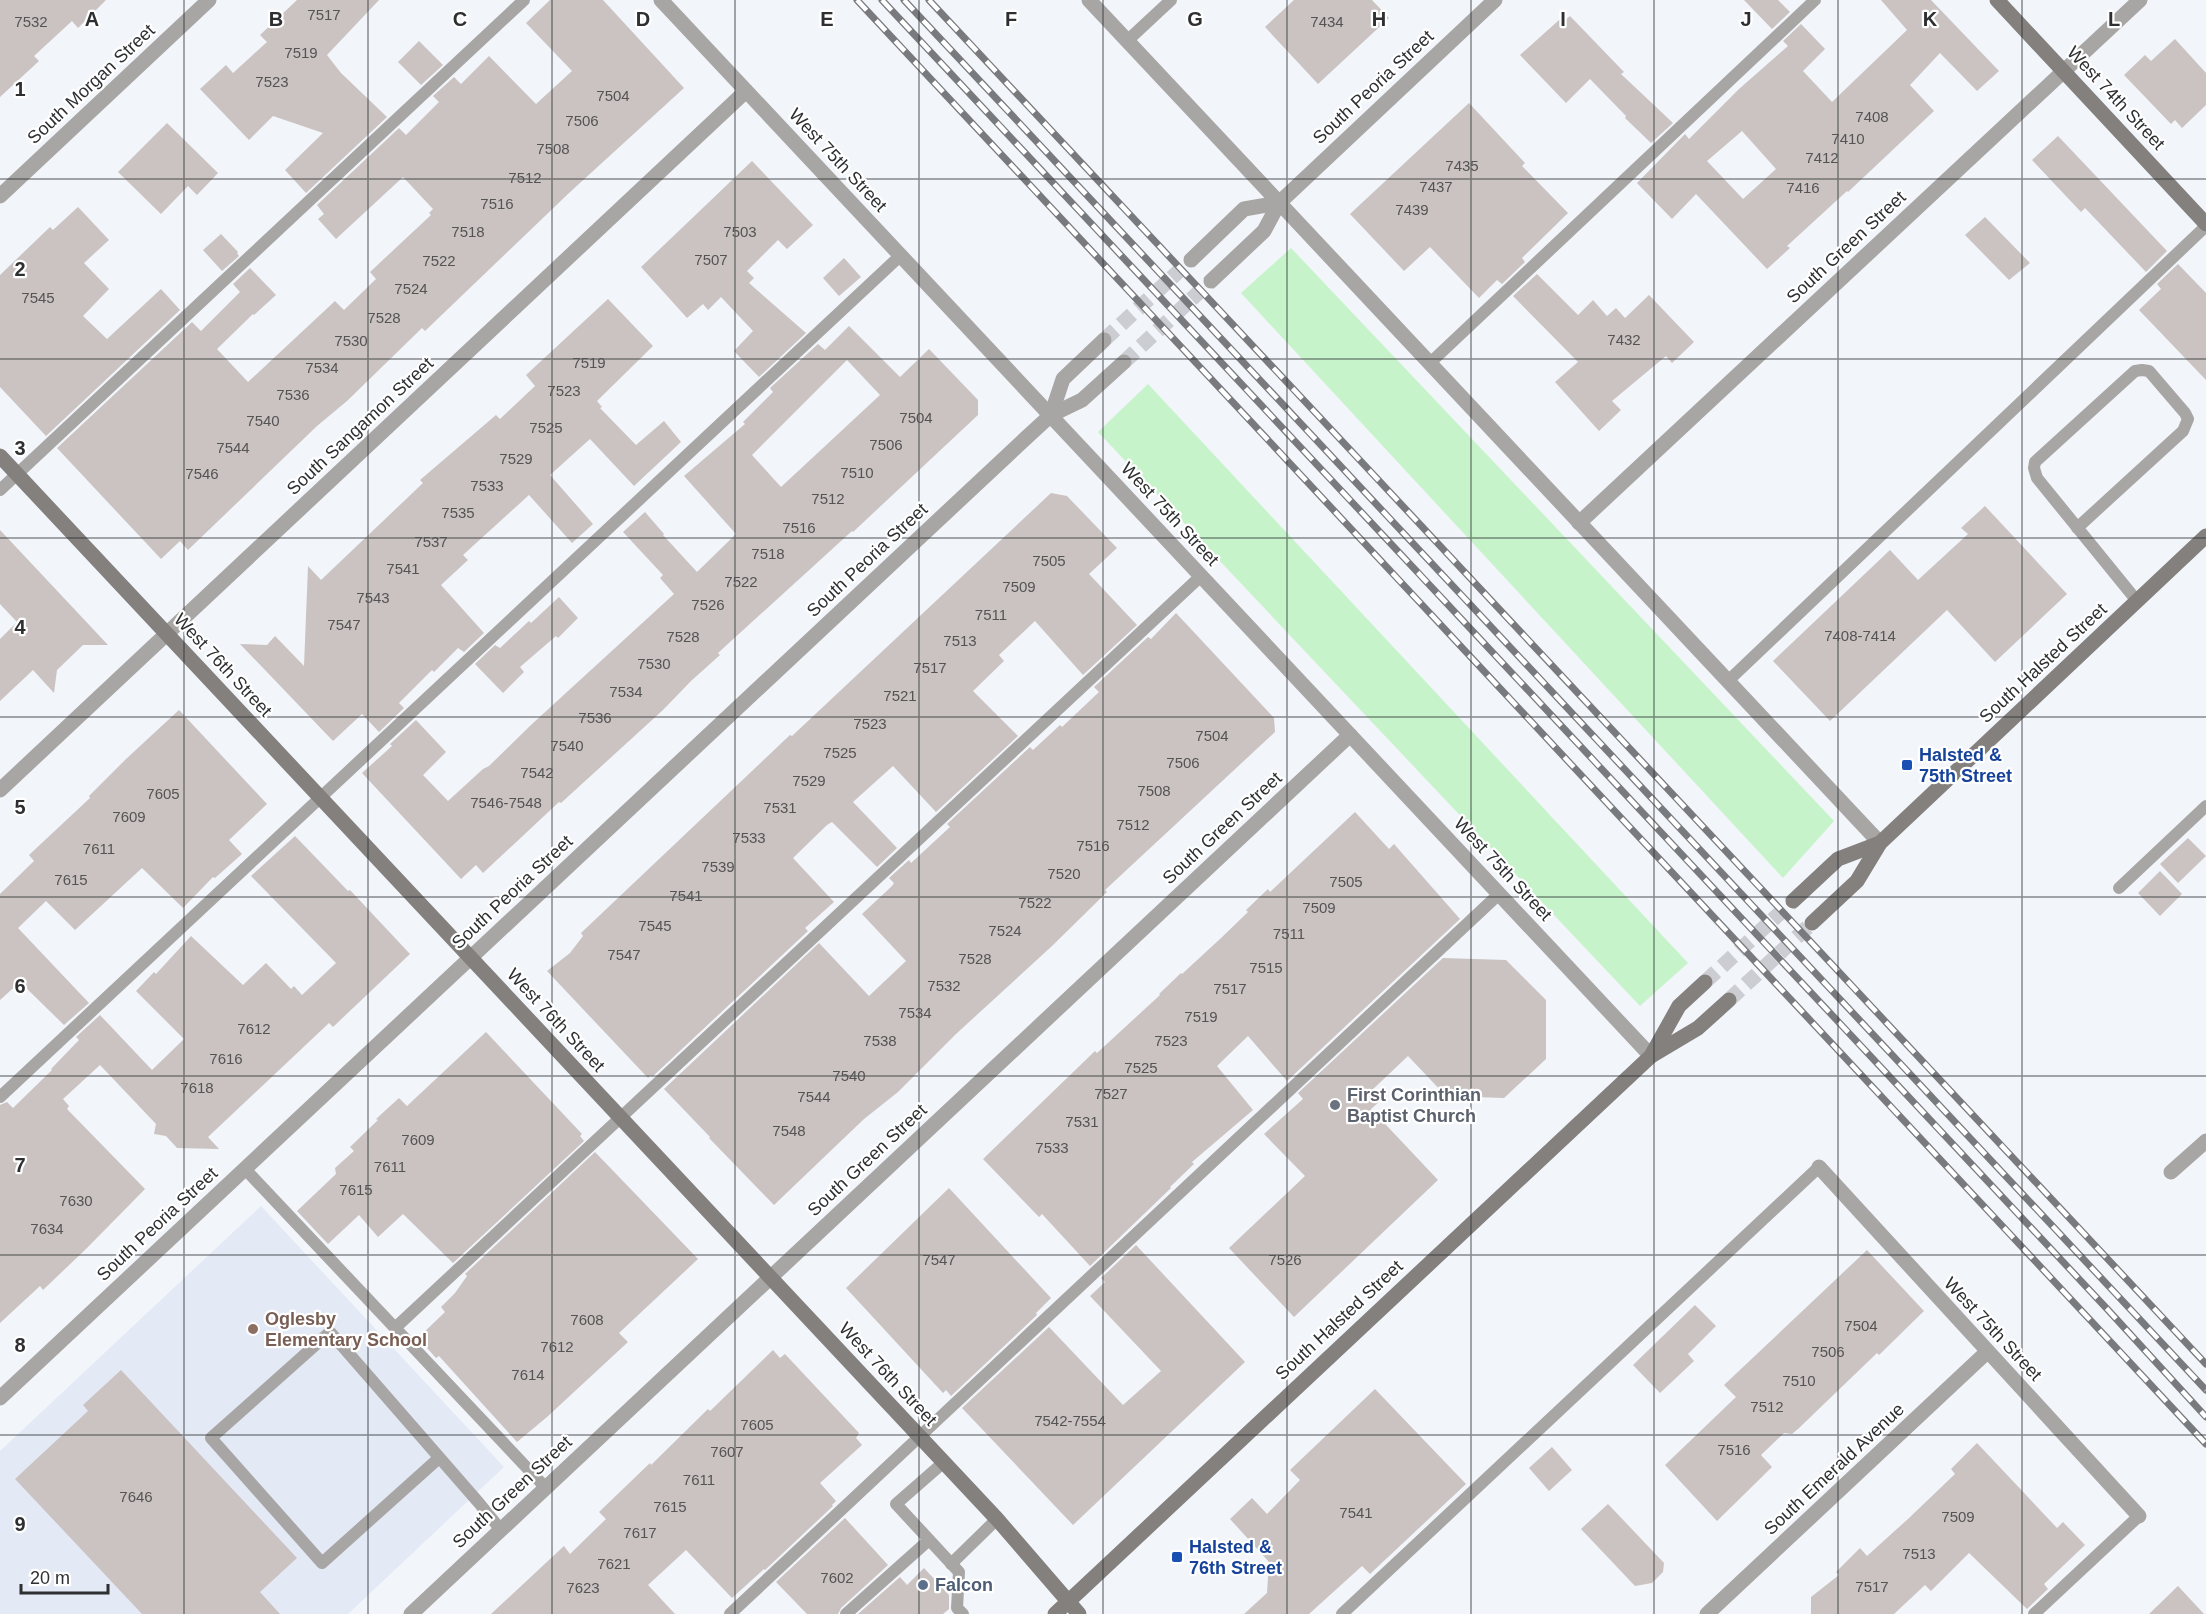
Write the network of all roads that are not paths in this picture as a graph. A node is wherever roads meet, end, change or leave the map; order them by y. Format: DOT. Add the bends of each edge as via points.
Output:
graph roads {
  1 [pos="209,0"];
  2 [pos="524,0"];
  3 [pos="661,0"];
  4 [pos="1089,0"];
  5 [pos="1171,0"];
  6 [pos="1495,0"];
  7 [pos="1815,0"];
  8 [pos="1997,0"];
  9 [pos="2140,0"];
  10 [pos="1127,41"];
  11 [pos="2064,71"];
  12 [pos="746,91"];
  13 [pos="0,196"];
  14 [pos="1279,203"];
  15 [pos="2206,225"];
  16 [pos="901,255"];
  17 [pos="1191,260"];
  18 [pos="1211,281"];
  19 [pos="1104,340"];
  20 [pos="1124,362"];
  21 [pos="1430,363"];
  22 [pos="1051,415"];
  23 [pos="0,456"];
  24 [pos="17,474"];
  25 [pos="0,490"];
  26 [pos="1579,523"];
  27 [pos="2077,528"];
  28 [pos="2206,536"];
  29 [pos="1202,576"];
  30 [pos="2137,601"];
  31 [pos="167,634"];
  32 [pos="1728,681"];
  33 [pos="1350,735"];
  34 [pos="0,790"];
  35 [pos="321,797"];
  36 [pos="2206,806"];
  37 [pos="1880,843"];
  38 [pos="2120,888"];
  39 [pos="1499,894"];
  40 [pos="1793,901"];
  41 [pos="1812,923"];
  42 [pos="471,957"];
  43 [pos="1705,982"];
  44 [pos="1729,1000"];
  45 [pos="1651,1056"];
  46 [pos="0,1097"];
  47 [pos="622,1119"];
  48 [pos="2206,1141"];
  49 [pos="1819,1167"];
  50 [pos="245,1169"];
  51 [pos="2171,1173"];
  52 [pos="771,1277"];
  53 [pos="395,1328"];
  54 [pos="1987,1352"];
  55 [pos="0,1398"];
  56 [pos="920,1436"];
  57 [pos="439,1458"];
  58 [pos="944,1462"];
  59 [pos="546,1488"];
  60 [pos="2139,1516"];
  61 [pos="997,1519"];
  62 [pos="501,1530"];
  63 [pos="929,1540"];
  64 [pos="951,1564"];
  65 [pos="1068,1602"];
  66 [pos="957,1612"];
  67 [pos="411,1614"];
  68 [pos="730,1614"];
  69 [pos="846,1614"];
  70 [pos="1055,1614"];
  71 [pos="1079,1614"];
  72 [pos="1342,1614"];
  73 [pos="1707,1614"];
  74 [pos="2034,1614"];
  1 -- 13 [label="street, South Morgan Street"];
  2 -- 24 [label="lane"];
  3 -- 12 [label="street, West 75th Street"];
  4 -- 10 [label="street"];
  5 -- 10 [label="lane"];
  6 -- 14 [label="street, South Peoria Street"];
  7 -- 21 [label="lane"];
  8 -- 11 [label="street, West 74th Street"];
  9 -- 11 [label="street, South Green Street"];
  10 -- 14 [label="street"];
  11 -- 15 [label="street, West 74th Street"];
  11 -- 26 [label="street, South Green Street"];
  12 -- 16 [label="street, West 75th Street"];
  12 -- 31 [label="street, South Sangamon Street"];
  14 -- 17 [label="street" via="1244,209"];
  14 -- 18 [label="street, South Peoria Street" via="1264,231"];
  14 -- 21 [label="street"];
  15 -- 32 [label="lane"];
  16 -- 22 [label="street, West 75th Street"];
  16 -- 35 [label="lane"];
  19 -- 22 [label="street, South Peoria Street" via="1063,379"];
  20 -- 22 [label="street, South Peoria Street" via="1082,400"];
  21 -- 26 [label="street"];
  22 -- 29 [label="street, West 75th Street"];
  22 -- 42 [label="street, South Peoria Street"];
  23 -- 24 [label="street, West 76th Street"];
  24 -- 25 [label="lane"];
  24 -- 31 [label="street, West 76th Street"];
  26 -- 32 [label="street"];
  27 -- 27 [label="lane" via="2037,478 2035,462 2134,371 2149,371 2185,412 2186,425"];
  27 -- 30 [label="lane"];
  28 -- 30 [label="street, South Halsted Street"];
  29 -- 33 [label="street, West 75th Street"];
  29 -- 47 [label="lane"];
  30 -- 37 [label="street, South Halsted Street"];
  31 -- 34 [label="street, South Sangamon Street"];
  31 -- 35 [label="street, West 76th Street"];
  32 -- 37 [label="street"];
  33 -- 39 [label="street, West 75th Street"];
  33 -- 52 [label="street, South Green Street"];
  35 -- 42 [label="street, West 76th Street"];
  35 -- 46 [label="lane"];
  36 -- 38 [label="lane"];
  37 -- 40 [label="street, South Halsted Street" via="1838,859"];
  37 -- 41 [label="street, South Halsted Street" via="1857,881"];
  39 -- 45 [label="street, West 75th Street"];
  39 -- 56 [label="lane"];
  42 -- 47 [label="street, West 76th Street"];
  42 -- 50 [label="street, South Peoria Street"];
  43 -- 45 [label="street, South Halsted Street" via="1678,1006"];
  44 -- 45 [label="street, South Halsted Street" via="1698,1028"];
  45 -- 65 [label="street, South Halsted Street"];
  47 -- 52 [label="street, West 76th Street"];
  47 -- 53 [label="lane"];
  48 -- 51 [label="street"];
  49 -- 54 [label="street, West 75th Street"];
  49 -- 72 [label="lane"];
  50 -- 53 [label="lane"];
  50 -- 55 [label="street, South Peoria Street"];
  52 -- 56 [label="street, West 76th Street"];
  52 -- 59 [label="street, South Green Street"];
  53 -- 59 [label="lane"];
  54 -- 60 [label="street, West 75th Street"];
  54 -- 73 [label="street, South Emerald Avenue"];
  56 -- 58 [label="street, West 76th Street"];
  56 -- 68 [label="lane"];
  57 -- 57 [label="lane" via="330,1332 211,1438 322,1563"];
  57 -- 62 [label="lane"];
  58 -- 61 [label="street, West 76th Street"];
  58 -- 63 [label="lane" via="896,1504"];
  59 -- 62 [label="street, South Green Street"];
  60 -- 74 [label="lane"];
  61 -- 64 [label="lane"];
  61 -- 65 [label="street, West 76th Street"];
  62 -- 67 [label="street, South Green Street"];
  63 -- 64 [label="lane"];
  63 -- 69 [label="lane"];
  64 -- 66 [label="lane" via="959,1572"];
  65 -- 70 [label="street, South Halsted Street"];
  65 -- 71 [label="street, West 76th Street"];
}
